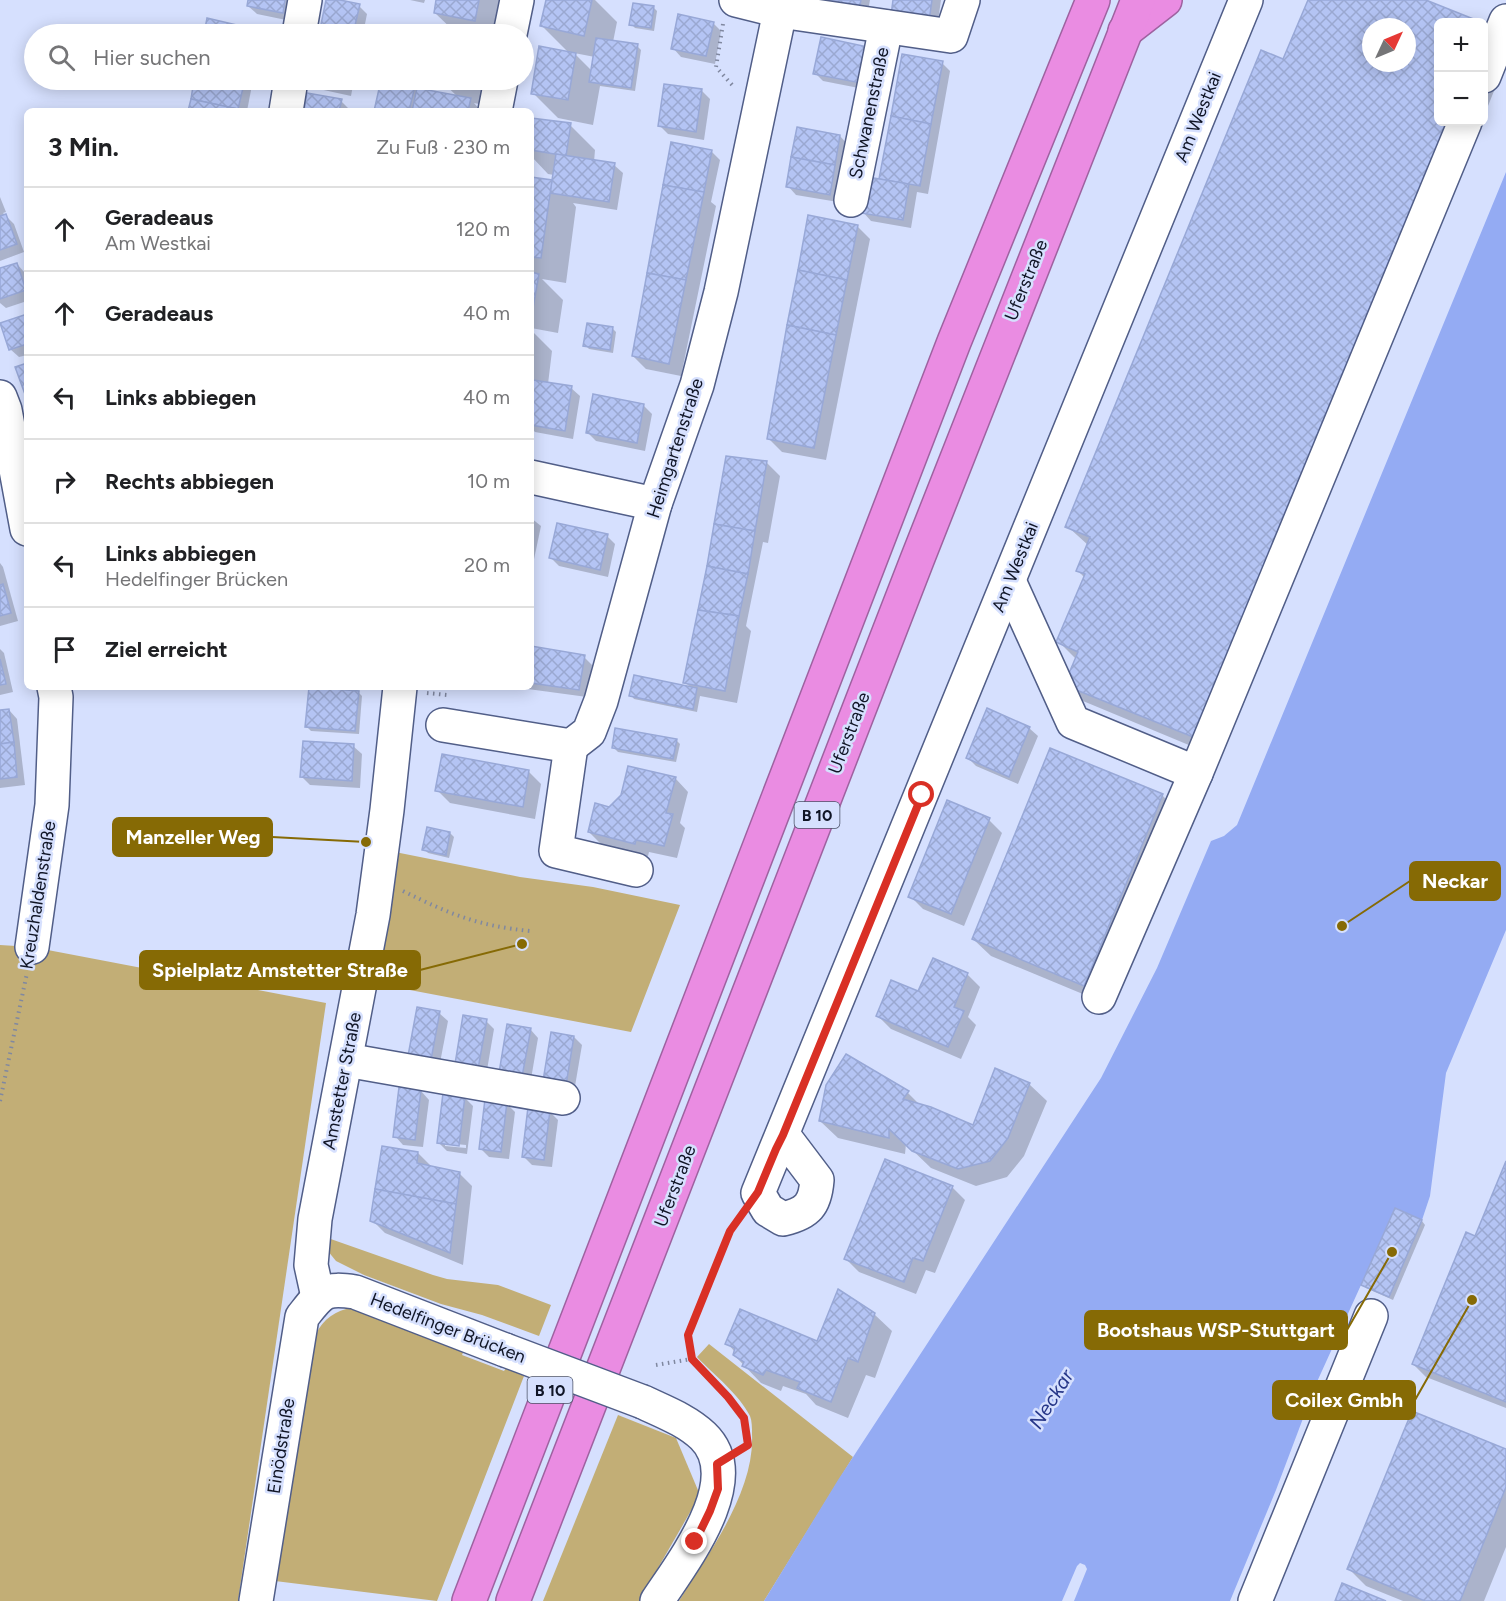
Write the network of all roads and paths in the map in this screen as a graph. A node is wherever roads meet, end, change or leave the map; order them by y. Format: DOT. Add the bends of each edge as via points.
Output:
graph roads {
  1 [pos="305,0"];
  2 [pos="517,0"];
  3 [pos="963,0"];
  4 [pos="1093,0"];
  5 [pos="1138,0"];
  6 [pos="1165,0"];
  7 [pos="1246,0"];
  8 [pos="1489,0"];
  9 [pos="734,6"];
  10 [pos="1506,7"];
  11 [pos="780,11"];
  12 [pos="1506,21"];
  13 [pos="301,24"];
  14 [pos="512,24"];
  15 [pos="886,27"];
  16 [pos="1125,31"];
  17 [pos="1486,72"];
  18 [pos="289,90"];
  19 [pos="499,90"];
  20 [pos="286,108"];
  21 [pos="496,108"];
  22 [pos="759,113"];
  23 [pos="1463,126"];
  24 [pos="851,200"];
  25 [pos="0,397"];
  26 [pos="534,478"];
  27 [pos="655,504"];
  28 [pos="24,513"];
  29 [pos="1009,581"];
  30 [pos="55,690"];
  31 [pos="400,690"];
  32 [pos="443,725"];
  33 [pos="571,746"];
  34 [pos="1196,773"];
  35 [pos="636,870"];
  36 [pos="378,880"];
  37 [pos="530,931"];
  38 [pos="32,947"];
  39 [pos="1099,997"];
  40 [pos="346,1060"];
  41 [pos="563,1098"];
  42 [pos="0,1101"];
  43 [pos="783,1135"];
  44 [pos="758,1192"];
  45 [pos="318,1297"];
  46 [pos="1371,1316"];
  47 [pos="692,1359"];
  48 [pos="657,1365"];
  49 [pos="717,1464"];
  50 [pos="256,1601"];
  51 [pos="469,1601"];
  52 [pos="513,1601"];
  53 [pos="657,1601"];
  54 [pos="1255,1601"];
  1 -- 13 [label="street"];
  2 -- 14 [label="street"];
  3 -- 15 [label="street, Schwanenstraße" via="951,36"];
  4 -- 51 [label="highway, B 10" via="954,342"];
  5 -- 16 [label="highway, Uferstraße / B 10"];
  6 -- 16 [label="highway"];
  7 -- 29 [label="street, Am Westkai"];
  8 -- 10 [label="street"];
  9 -- 11 [label="street, Schwanenstraße"];
  9 -- 22 [label="path" via="716,67"];
  11 -- 15 [label="street, Schwanenstraße"];
  11 -- 22 [label="street, Heimgartenstraße"];
  12 -- 17 [label="street"];
  15 -- 24 [label="street, Schwanenstraße"];
  16 -- 52 [label="highway, Uferstraße / B 10"];
  18 -- 20 [label="street"];
  19 -- 21 [label="street"];
  22 -- 27 [label="street, Heimgartenstraße" via="697,385"];
  23 -- 34 [label="street"];
  25 -- 28 [label="street"];
  26 -- 27 [label="street"];
  27 -- 33 [label="street, Heimgartenstraße" via="601,701 589,732"];
  29 -- 34 [label="street" via="1073,722"];
  29 -- 43 [label="street, Am Westkai"];
  30 -- 38 [label="street, Kreuzhaldenstraße" via="52,805"];
  31 -- 36 [label="street, Amstetter Straße"];
  32 -- 33 [label="street"];
  33 -- 35 [label="street" via="556,851"];
  34 -- 39 [label="street"];
  36 -- 37 [label="path" via="476,923"];
  36 -- 40 [label="street, Amstetter Straße"];
  38 -- 42 [label="path, Kreuzhaldenstraße"];
  40 -- 41 [label="street"];
  40 -- 45 [label="street, Amstetter Straße" via="313,1236 311,1265"];
  43 -- 44 [label="street, Am Westkai"];
  43 -- 44 [label="street" via="817,1180 815,1199 800,1215 783,1219 768,1210"];
  44 -- 47 [label="path" via="730,1231 688,1335"];
  45 -- 49 [label="street, Hedelfinger Brücken, bridge" via="334,1289 355,1292 643,1402 678,1418 704,1437"];
  45 -- 50 [label="street, Einödstraße" via="302,1317"];
  46 -- 54 [label="street"];
  47 -- 48 [label="path"];
  47 -- 49 [label="path" via="744,1418 748,1445"];
  49 -- 53 [label="street, Hedelfinger Brücken" via="718,1489 710,1511"];
}
